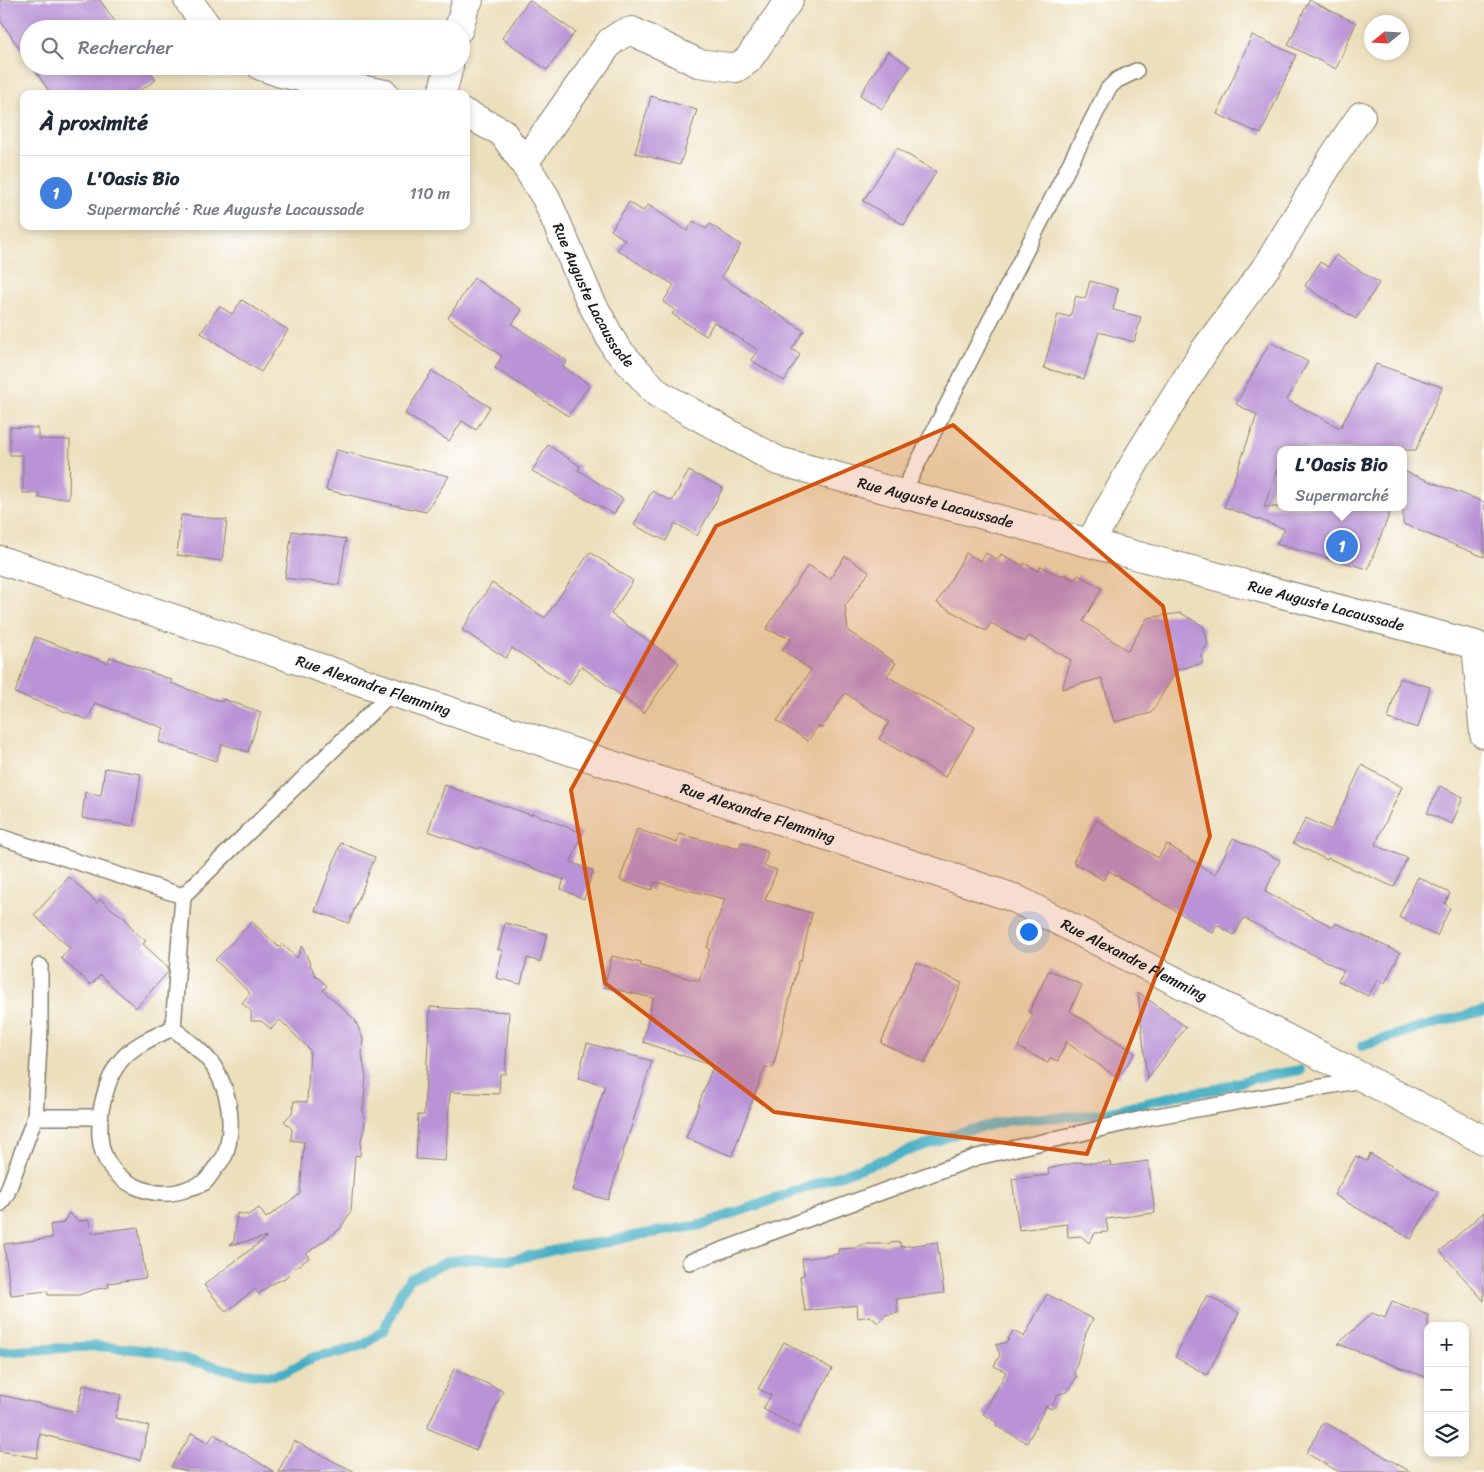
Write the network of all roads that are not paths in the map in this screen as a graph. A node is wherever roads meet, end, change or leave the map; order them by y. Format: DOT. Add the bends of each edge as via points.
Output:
graph roads {
  1 [pos="188,0"];
  2 [pos="469,0"];
  3 [pos="789,0"];
  4 [pos="203,20"];
  5 [pos="461,20"];
  6 [pos="1136,71"];
  7 [pos="291,75"];
  8 [pos="447,75"];
  9 [pos="365,90"];
  10 [pos="443,90"];
  11 [pos="470,116"];
  12 [pos="1361,116"];
  13 [pos="524,163"];
  14 [pos="902,494"];
  15 [pos="1090,543"];
  16 [pos="0,560"];
  17 [pos="1480,646"];
  18 [pos="392,692"];
  19 [pos="1484,734"];
  20 [pos="0,837"];
  21 [pos="183,896"];
  22 [pos="40,966"];
  23 [pos="173,1028"];
  24 [pos="1366,1079"];
  25 [pos="35,1117"];
  26 [pos="100,1117"];
  27 [pos="1484,1140"];
  28 [pos="0,1204"];
  29 [pos="690,1262"];
  1 -- 4 [label="street"];
  2 -- 5 [label="street"];
  3 -- 13 [label="street" via="748,60 736,68 698,63 632,31 622,34 610,42"];
  6 -- 14 [label="lane" via="1117,80 1108,89"];
  7 -- 9 [label="street"];
  8 -- 10 [label="street"];
  11 -- 13 [label="street, Rue Auguste Lacaussade" via="502,132"];
  12 -- 15 [label="street" via="1266,266 1204,351 1139,455"];
  13 -- 14 [label="street, Rue Auguste Lacaussade" via="546,198 590,300 616,348 656,392 778,461"];
  14 -- 15 [label="street, Rue Auguste Lacaussade"];
  15 -- 17 [label="street, Rue Auguste Lacaussade"];
  16 -- 18 [label="street, Rue Alexandre Flemming"];
  17 -- 19 [label="street, Rue Auguste Lacaussade"];
  18 -- 21 [label="lane"];
  18 -- 24 [label="street, Rue Alexandre Flemming" via="1014,898"];
  20 -- 21 [label="lane"];
  21 -- 23 [label="lane"];
  22 -- 25 [label="lane"];
  23 -- 26 [label="lane" via="123,1056 112,1071"];
  23 -- 26 [label="lane" via="213,1065 229,1105 230,1133 224,1156 205,1182 179,1192 162,1193 131,1185 116,1173 104,1156"];
  24 -- 27 [label="street, Rue Alexandre Flemming"];
  24 -- 29 [label="lane" via="1151,1117 978,1157"];
  25 -- 26 [label="lane"];
  25 -- 28 [label="lane" via="8,1193"];
}
